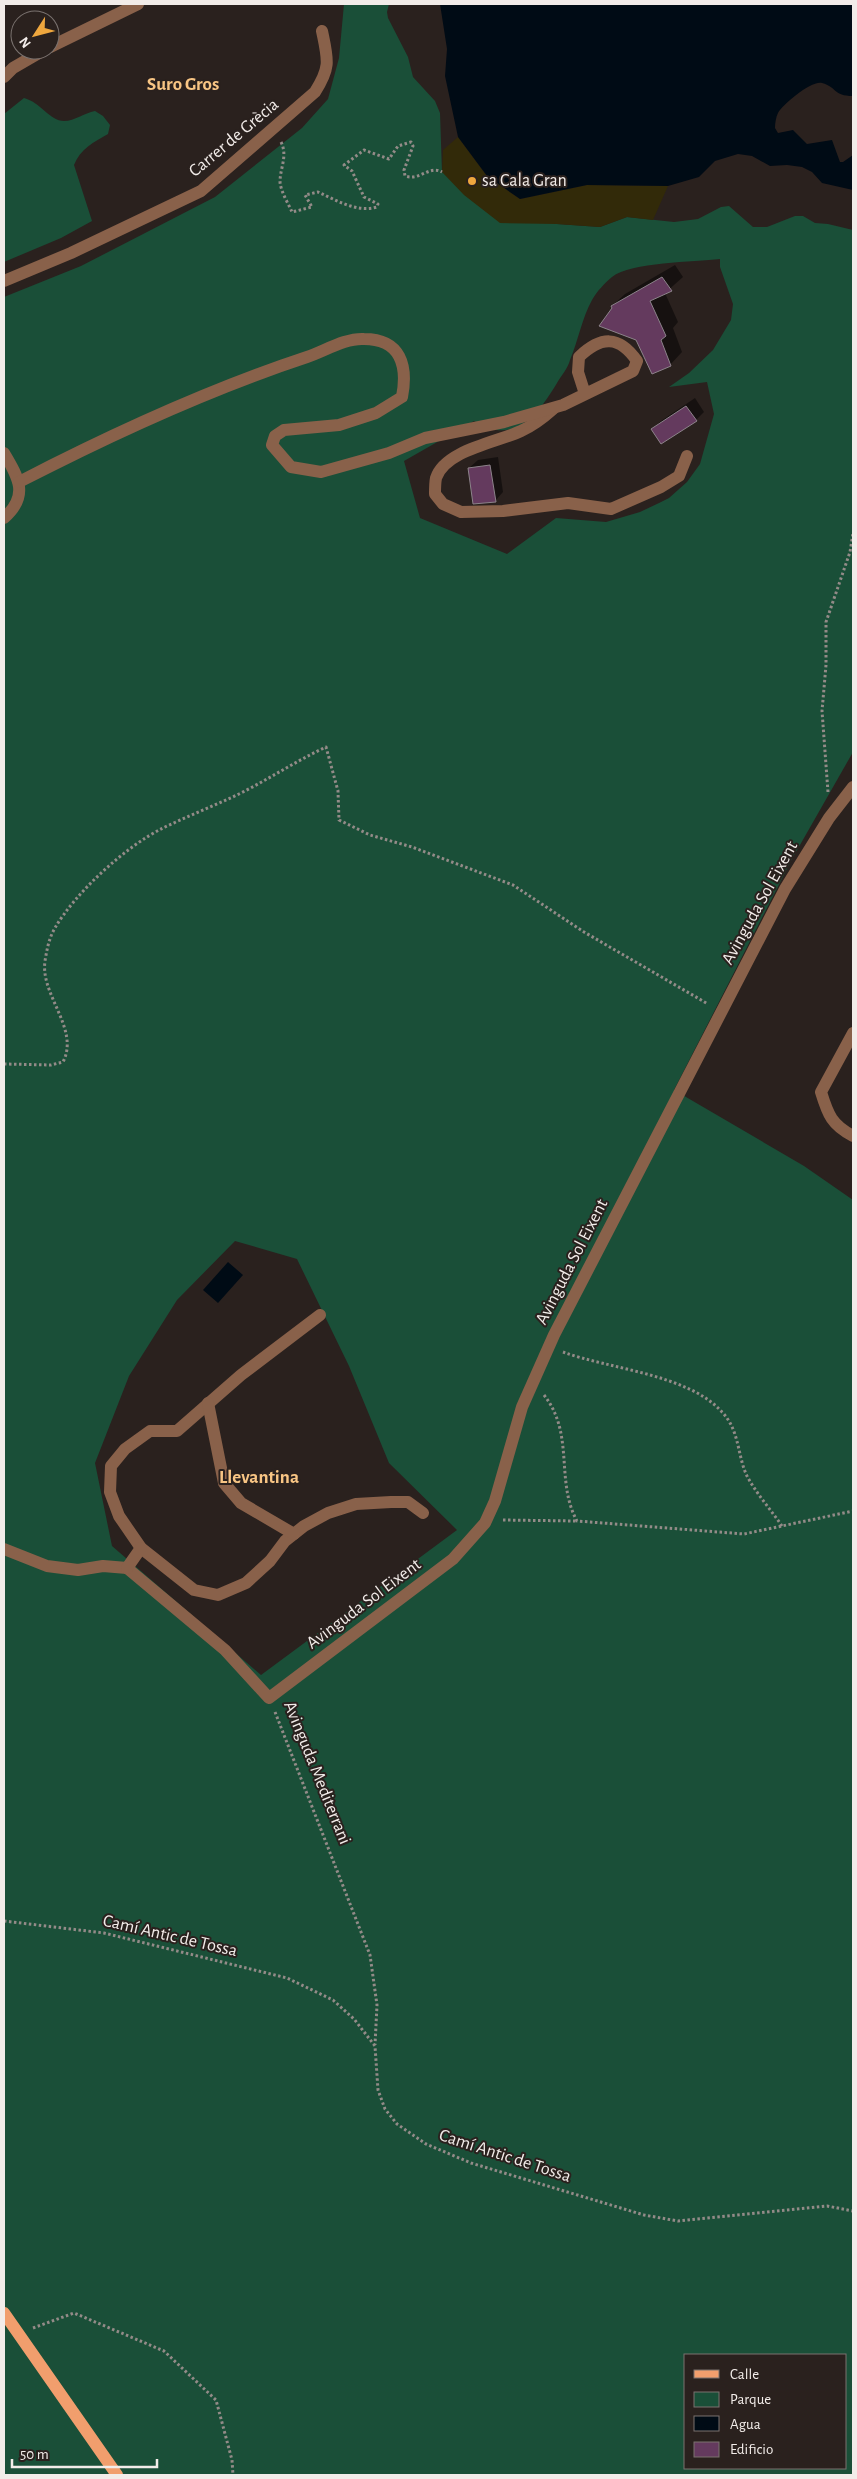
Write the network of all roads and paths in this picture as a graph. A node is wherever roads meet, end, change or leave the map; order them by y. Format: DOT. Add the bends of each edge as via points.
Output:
graph roads {
  1 [pos="138,4"];
  2 [pos="322,32"];
  3 [pos="60,42"];
  4 [pos="27,60"];
  5 [pos="4,77"];
  6 [pos="274,128"];
  7 [pos="442,172"];
  8 [pos="4,281"];
  9 [pos="585,394"];
  10 [pos="556,405"];
  11 [pos="4,454"];
  12 [pos="687,456"];
  13 [pos="19,482"];
  14 [pos="4,518"];
  15 [pos="853,533"];
  16 [pos="853,787"];
  17 [pos="829,818"];
  18 [pos="722,1012"];
  19 [pos="853,1033"];
  20 [pos="4,1064"];
  21 [pos="853,1136"];
  22 [pos="320,1315"];
  23 [pos="549,1346"];
  24 [pos="530,1386"];
  25 [pos="208,1404"];
  26 [pos="853,1511"];
  27 [pos="424,1514"];
  28 [pos="488,1516"];
  29 [pos="577,1521"];
  30 [pos="782,1526"];
  31 [pos="294,1534"];
  32 [pos="141,1548"];
  33 [pos="4,1549"];
  34 [pos="127,1568"];
  35 [pos="269,1698"];
  36 [pos="4,1921"];
  37 [pos="375,2046"];
  38 [pos="853,2211"];
  39 [pos="4,2313"];
  40 [pos="18,2333"];
  41 [pos="114,2472"];
  42 [pos="232,2475"];
  1 -- 3 [label="street"];
  2 -- 6 [label="street, Carrer de Grècia" via="326,74 315,92"];
  4 -- 5 [label="street"];
  6 -- 7 [label="path" via="284,148 280,181 292,212 312,206 305,195 318,192 366,210 377,206 364,197 352,171 344,165 364,150 389,159 398,146 411,142 413,146 404,170 405,176 419,177 430,170"];
  6 -- 8 [label="street, Carrer de Grècia" via="201,191"];
  9 -- 9 [label="street" via="578,372 579,357 588,348 602,342 616,342 629,349 637,361 633,371"];
  9 -- 10 [label="street"];
  10 -- 12 [label="street" via="538,422 520,432 476,447 450,461 436,477 435,494 443,504 461,512 503,511 568,503 610,509 662,487 679,476"];
  10 -- 13 [label="street" via="504,422 425,438 321,472 291,467 272,445 275,436 284,430 338,425 376,413 402,397 406,378 403,361 391,347 381,342 358,339 264,371 104,438"];
  11 -- 13 [label="street"];
  13 -- 14 [label="street" via="19,500"];
  15 -- 17 [label="path" via="850,552 826,622 822,711"];
  16 -- 17 [label="street, Avinguda Sol Eixent"];
  17 -- 18 [label="street, Avinguda Sol Eixent" via="785,889"];
  18 -- 20 [label="path" via="584,932 513,885 370,835 339,820 338,791 326,747 296,760 218,804 161,829 113,862 77,898 54,928 48,943 47,980 65,1030 68,1052 62,1062 51,1065"];
  18 -- 23 [label="street, Avinguda Sol Eixent"];
  19 -- 21 [label="street" via="821,1092 829,1116 841,1130"];
  22 -- 25 [label="street"];
  23 -- 24 [label="street, Avinguda Sol Eixent"];
  23 -- 30 [label="path" via="672,1383 698,1394 723,1412 738,1440 747,1475"];
  24 -- 28 [label="street, Avinguda Sol Eixent"];
  24 -- 29 [label="path" via="550,1402 560,1427 568,1500"];
  25 -- 31 [label="street" via="224,1483 241,1503"];
  25 -- 32 [label="street" via="177,1431 150,1431 124,1449 111,1466 110,1492 119,1516"];
  26 -- 30 [label="path"];
  27 -- 31 [label="street" via="408,1502 356,1504 328,1513"];
  28 -- 29 [label="path" via="501,1520"];
  28 -- 35 [label="street, Avinguda Sol Eixent" via="453,1559"];
  29 -- 30 [label="path" via="744,1534"];
  31 -- 32 [label="street" via="246,1583 218,1595 194,1590"];
  32 -- 34 [label="street"];
  33 -- 34 [label="street" via="47,1566 78,1570 104,1566"];
  34 -- 35 [label="street, Avinguda Mediterrani" via="225,1650"];
  35 -- 37 [label="path, Avinguda Mediterrani" via="370,1955 376,2005"];
  36 -- 37 [label="path, Camí Antic de Tossa" via="104,1933 287,1978 333,2000 354,2019"];
  37 -- 38 [label="path, Camí Antic de Tossa" via="378,2090 385,2109 397,2124 426,2144 471,2163 644,2215 678,2221 827,2206"];
  39 -- 40 [label="main road"];
  40 -- 41 [label="main road"];
  40 -- 42 [label="path" via="74,2313 164,2351 216,2400 232,2460"];
}
